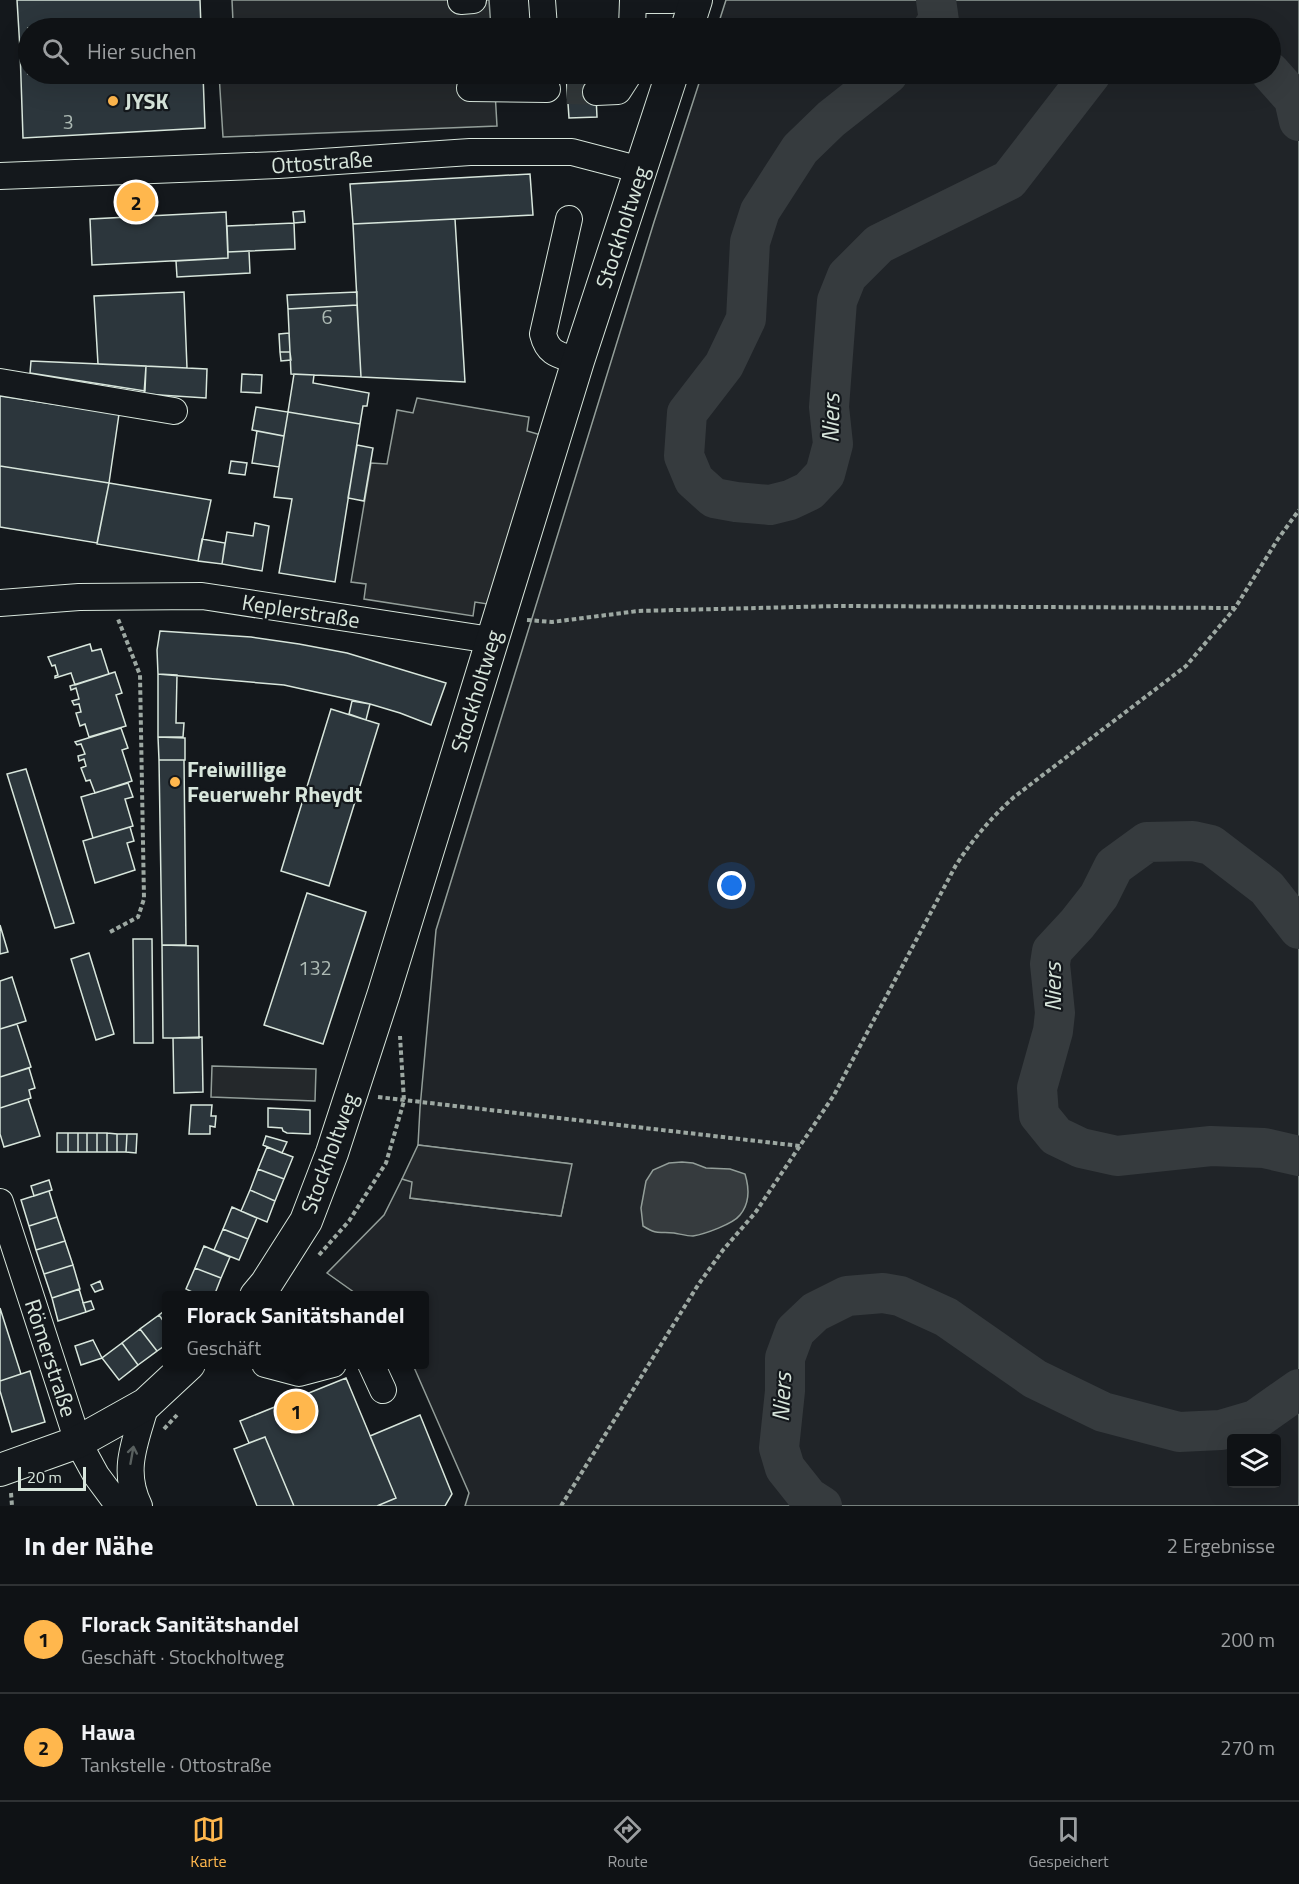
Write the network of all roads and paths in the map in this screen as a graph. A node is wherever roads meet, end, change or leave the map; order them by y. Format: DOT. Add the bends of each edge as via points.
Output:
graph roads {
  1 [pos="473,0"];
  2 [pos="542,0"];
  3 [pos="635,0"];
  4 [pos="672,0"];
  5 [pos="696,0"];
  6 [pos="461,1"];
  7 [pos="543,18"];
  8 [pos="633,18"];
  9 [pos="690,18"];
  10 [pos="623,84"];
  11 [pos="669,84"];
  12 [pos="553,85"];
  13 [pos="470,88"];
  14 [pos="596,92"];
  15 [pos="641,170"];
  16 [pos="0,176"];
  17 [pos="569,219"];
  18 [pos="578,361"];
  19 [pos="0,382"];
  20 [pos="174,411"];
  21 [pos="1299,510"];
  22 [pos="109,597"];
  23 [pos="0,603"];
  24 [pos="1235,608"];
  25 [pos="495,628"];
  26 [pos="110,932"];
  27 [pos="351,1094"];
  28 [pos="800,1146"];
  29 [pos="0,1202"];
  30 [pos="260,1291"];
  31 [pos="185,1369"];
  32 [pos="282,1369"];
  33 [pos="316,1369"];
  34 [pos="373,1369"];
  35 [pos="383,1390"];
  36 [pos="146,1404"];
  37 [pos="78,1442"];
  38 [pos="0,1470"];
  39 [pos="119,1506"];
  40 [pos="139,1506"];
  41 [pos="561,1506"];
  1 -- 6 [label="street"];
  2 -- 7 [label="street"];
  3 -- 4 [label="street"];
  3 -- 8 [label="street"];
  5 -- 9 [label="main road"];
  10 -- 14 [label="street" via="618,91"];
  11 -- 15 [label="main road, Stockholtweg"];
  12 -- 13 [label="street"];
  15 -- 16 [label="street, Ottostraße" via="572,152 470,152 278,165"];
  15 -- 18 [label="main road, Stockholtweg"];
  17 -- 18 [label="street" via="543,334 550,351"];
  18 -- 25 [label="main road, Stockholtweg"];
  19 -- 20 [label="street"];
  21 -- 24 [label="path"];
  22 -- 23 [label="street, Keplerstraße"];
  22 -- 25 [label="street, Keplerstraße" via="202,596"];
  22 -- 26 [label="path" via="140,675 144,899 138,917"];
  24 -- 25 [label="path" via="696,609 638,611"];
  24 -- 28 [label="path" via="1186,666 1014,797 973,839 834,1095"];
  25 -- 27 [label="main road, Stockholtweg"];
  27 -- 28 [label="path"];
  27 -- 30 [label="main road, Stockholtweg" via="306,1221"];
  28 -- 41 [label="path" via="755,1214 698,1285"];
  29 -- 37 [label="street, Römerstraße"];
  31 -- 36 [label="main road"];
  32 -- 33 [label="street" via="299,1373"];
  34 -- 35 [label="street"];
  36 -- 37 [label="main road"];
  40 -- 36 [label="street, one-way" via="129,1475"];
  37 -- 38 [label="main road"];
  37 -- 39 [label="street, Römerstraße"];
}
